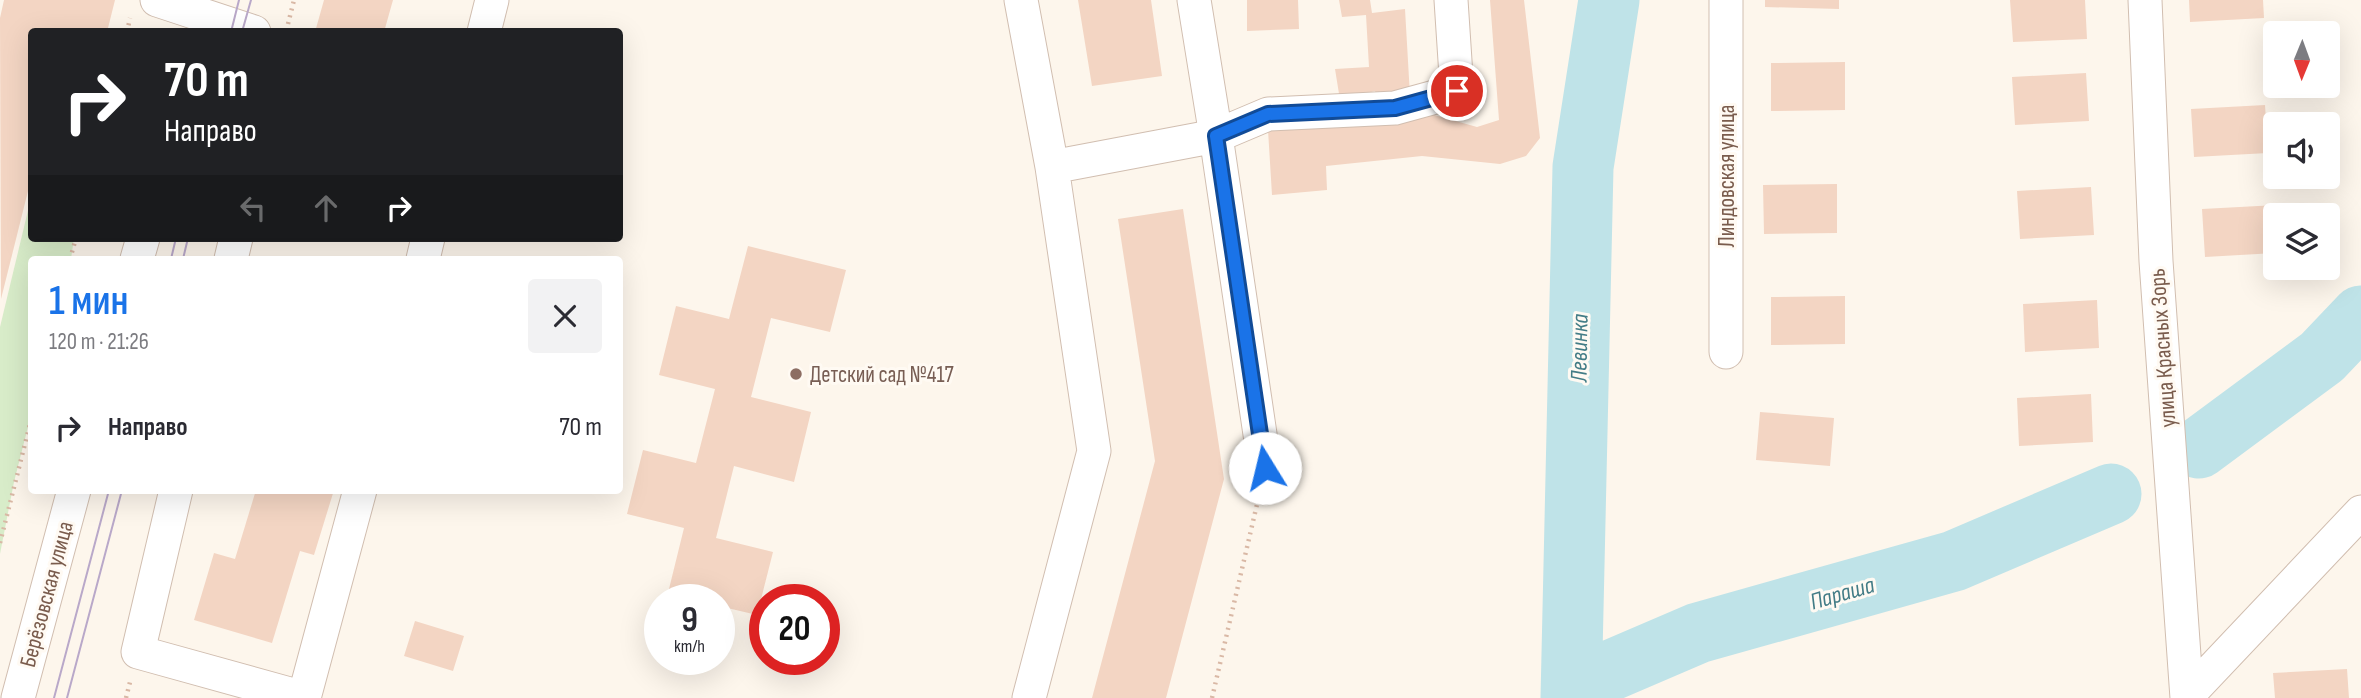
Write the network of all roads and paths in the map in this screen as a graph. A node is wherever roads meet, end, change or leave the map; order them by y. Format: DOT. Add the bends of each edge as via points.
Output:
graph roads {
  1 [pos="157,0"];
  2 [pos="294,0"];
  3 [pos="492,0"];
  4 [pos="1021,0"];
  5 [pos="1194,0"];
  6 [pos="1726,0"];
  7 [pos="2146,0"];
  8 [pos="1443,1"];
  9 [pos="203,15"];
  10 [pos="242,28"];
  11 [pos="287,28"];
  12 [pos="485,28"];
  13 [pos="1216,136"];
  14 [pos="1052,167"];
  15 [pos="1726,352"];
  16 [pos="28,432"];
  17 [pos="1265,468"];
  18 [pos="73,494"];
  19 [pos="175,494"];
  20 [pos="359,494"];
  21 [pos="2358,519"];
  22 [pos="0,543"];
  23 [pos="205,685"];
  24 [pos="2187,697"];
  25 [pos="18,698"];
  26 [pos="1029,698"];
  27 [pos="1212,698"];
  1 -- 9 [label="street"];
  2 -- 11 [label="path"];
  3 -- 12 [label="street"];
  4 -- 14 [label="street"];
  5 -- 13 [label="street"];
  6 -- 15 [label="street, Линдовская улица"];
  7 -- 24 [label="street, улица Красных Зорь" via="2156,261"];
  8 -- 13 [label="street" via="1457,91 1395,108 1268,114"];
  9 -- 10 [label="street"];
  13 -- 14 [label="street"];
  13 -- 17 [label="street"];
  14 -- 26 [label="street" via="1094,451"];
  16 -- 22 [label="path"];
  17 -- 27 [label="path"];
  18 -- 25 [label="street, Берёзовская улица"];
  19 -- 23 [label="street" via="138,652"];
  20 -- 23 [label="street" via="304,698"];
  21 -- 24 [label="street"];
}
